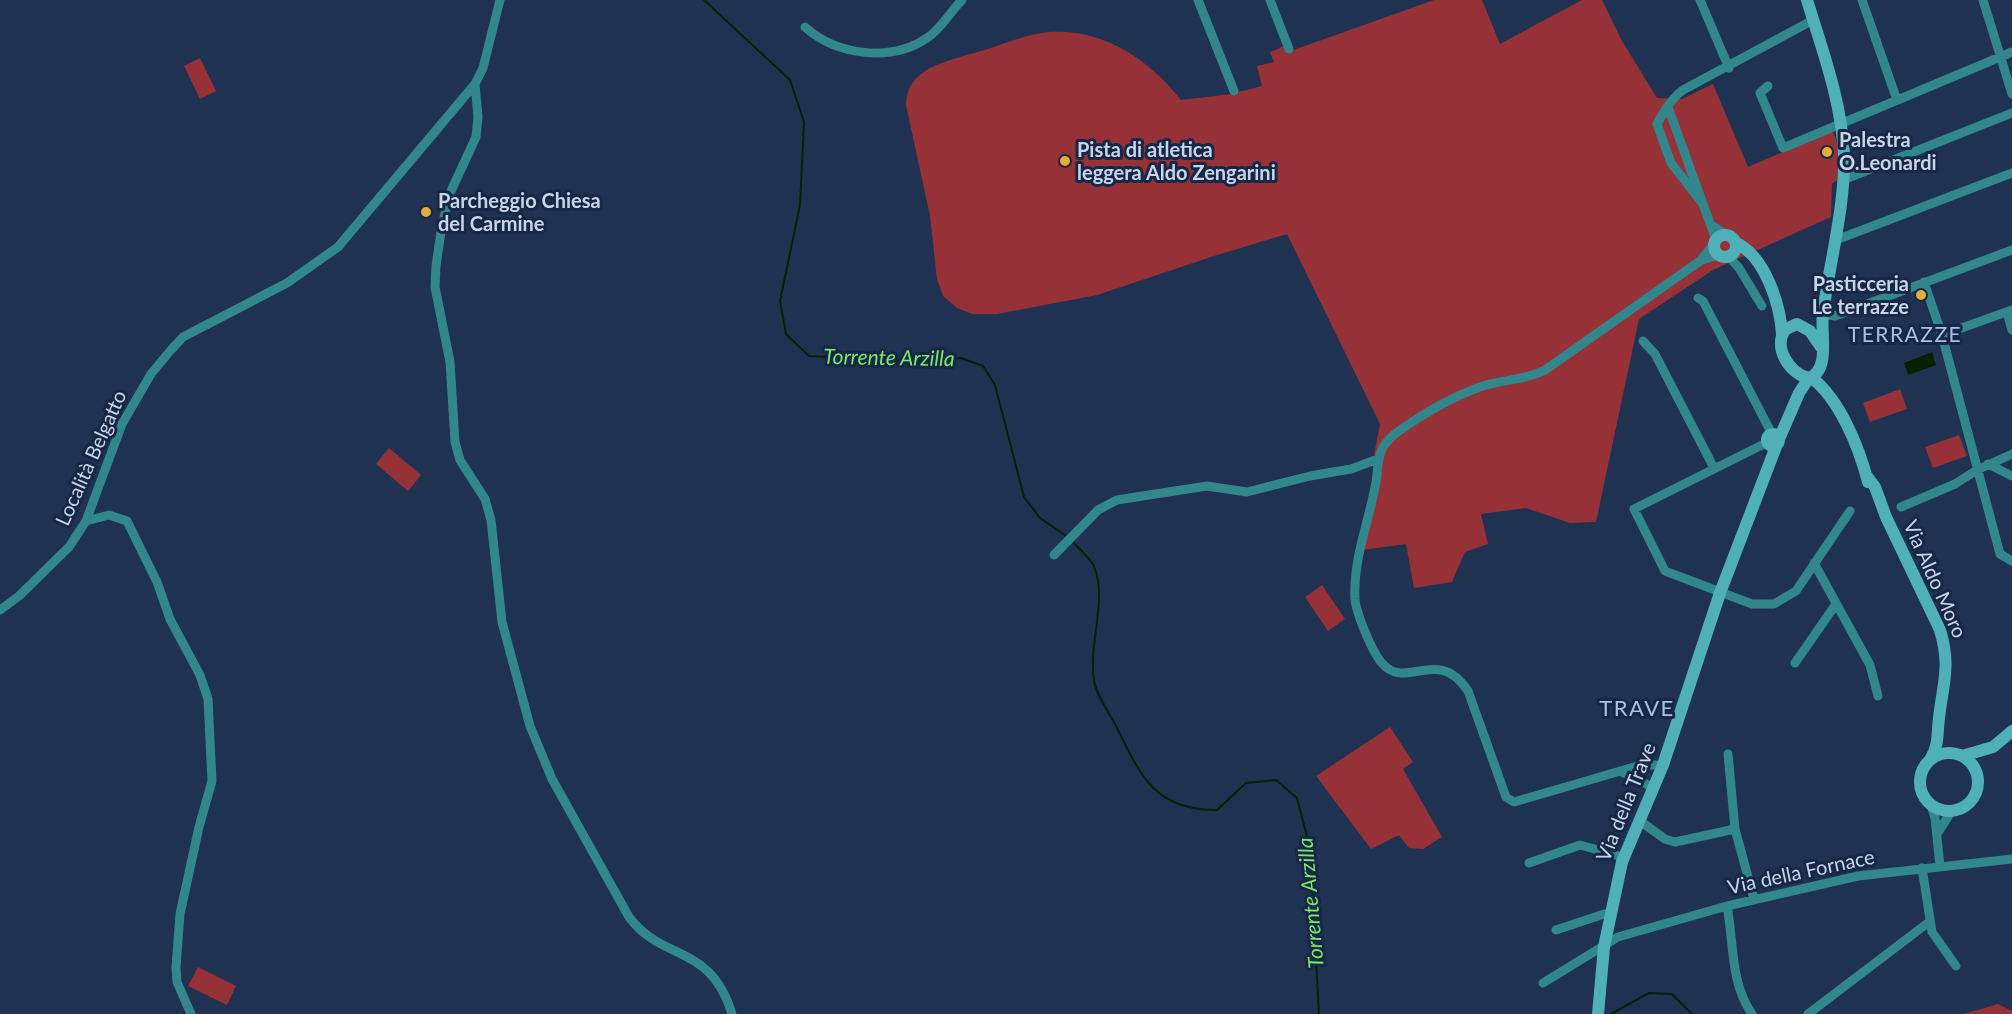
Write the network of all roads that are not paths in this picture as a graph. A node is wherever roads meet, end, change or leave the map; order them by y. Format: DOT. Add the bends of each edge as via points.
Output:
graph roads {
  1 [pos="500,0"];
  2 [pos="962,0"];
  3 [pos="1198,0"];
  4 [pos="1270,0"];
  5 [pos="1700,0"];
  6 [pos="1806,0"];
  7 [pos="1862,0"];
  8 [pos="1983,0"];
  9 [pos="1813,20"];
  10 [pos="806,27"];
  11 [pos="1289,49"];
  12 [pos="2012,52"];
  13 [pos="2001,57"];
  14 [pos="1729,68"];
  15 [pos="476,84"];
  16 [pos="1768,86"];
  17 [pos="1234,91"];
  18 [pos="2012,94"];
  19 [pos="1897,100"];
  20 [pos="1668,107"];
  21 [pos="2012,113"];
  22 [pos="1840,124"];
  23 [pos="2012,173"];
  24 [pos="1843,180"];
  25 [pos="1703,204"];
  26 [pos="1836,240"];
  27 [pos="1725,247"];
  28 [pos="2012,250"];
  29 [pos="1924,282"];
  30 [pos="1698,298"];
  31 [pos="1762,306"];
  32 [pos="2009,311"];
  33 [pos="1780,313"];
  34 [pos="1823,314"];
  35 [pos="1800,325"];
  36 [pos="2012,330"];
  37 [pos="1782,334"];
  38 [pos="1942,335"];
  39 [pos="1643,341"];
  40 [pos="1821,347"];
  41 [pos="1822,366"];
  42 [pos="1794,371"];
  43 [pos="1811,378"];
  44 [pos="1799,393"];
  45 [pos="1831,395"];
  46 [pos="1773,442"];
  47 [pos="2012,454"];
  48 [pos="1378,459"];
  49 [pos="1988,464"];
  50 [pos="1714,468"];
  51 [pos="1977,470"];
  52 [pos="2012,476"];
  53 [pos="1901,507"];
  54 [pos="1850,511"];
  55 [pos="87,521"];
  56 [pos="1054,555"];
  57 [pos="2012,561"];
  58 [pos="1815,563"];
  59 [pos="1720,593"];
  60 [pos="1836,604"];
  61 [pos="0,610"];
  62 [pos="1795,663"];
  63 [pos="1878,696"];
  64 [pos="1938,727"];
  65 [pos="2012,731"];
  66 [pos="1993,747"];
  67 [pos="1728,754"];
  68 [pos="1957,754"];
  69 [pos="1931,758"];
  70 [pos="1664,765"];
  71 [pos="1620,771"];
  72 [pos="1977,778"];
  73 [pos="1654,788"];
  74 [pos="1931,805"];
  75 [pos="1951,812"];
  76 [pos="1640,821"];
  77 [pos="1735,829"];
  78 [pos="1937,834"];
  79 [pos="1623,857"];
  80 [pos="2012,859"];
  81 [pos="1529,863"];
  82 [pos="1940,866"];
  83 [pos="1920,868"];
  84 [pos="1754,899"];
  85 [pos="1727,906"];
  86 [pos="1609,914"];
  87 [pos="1929,922"];
  88 [pos="1556,930"];
  89 [pos="1604,946"];
  90 [pos="1956,966"];
  91 [pos="1543,983"];
  92 [pos="191,1014"];
  93 [pos="732,1014"];
  94 [pos="1598,1014"];
  95 [pos="1752,1014"];
  96 [pos="1808,1014"];
  1 -- 15 [label="street"];
  2 -- 10 [label="street" via="930,37 893,52 863,53 843,48"];
  3 -- 17 [label="street"];
  4 -- 11 [label="street"];
  5 -- 14 [label="street"];
  6 -- 9 [label="main road"];
  7 -- 19 [label="street"];
  8 -- 13 [label="street"];
  9 -- 14 [label="street"];
  9 -- 22 [label="main road"];
  12 -- 13 [label="street"];
  13 -- 18 [label="street"];
  13 -- 19 [label="street"];
  14 -- 20 [label="street" via="1683,90"];
  15 -- 55 [label="street, Località Belgatto" via="338,247 287,283 183,337 170,351 151,374 122,424"];
  15 -- 93 [label="street" via="476,137 451,191 442,225 435,287 450,362 455,442 460,460 485,499 491,520 502,622 509,650 530,726 547,768 629,917 644,932 709,970"];
  16 -- 22 [label="street" via="1760,93 1784,147"];
  19 -- 22 [label="street"];
  20 -- 25 [label="street"];
  20 -- 25 [label="street" via="1657,124 1671,163"];
  21 -- 24 [label="street"];
  22 -- 24 [label="main road"];
  23 -- 26 [label="street"];
  24 -- 26 [label="main road"];
  25 -- 27 [label="street"];
  26 -- 34 [label="main road"];
  27 -- 31 [label="street"];
  27 -- 33 [label="main road" via="1754,256"];
  27 -- 48 [label="street" via="1545,370 1480,387 1398,431"];
  28 -- 29 [label="street"];
  29 -- 34 [label="street" via="1835,316"];
  29 -- 38 [label="street"];
  30 -- 46 [label="street" via="1703,301"];
  32 -- 36 [label="street"];
  32 -- 38 [label="street"];
  33 -- 35 [label="main road"];
  33 -- 37 [label="main road"];
  34 -- 35 [label="main road"];
  34 -- 40 [label="main road"];
  35 -- 37 [label="main road" via="1791,325"];
  35 -- 40 [label="main road" via="1816,337"];
  37 -- 42 [label="main road" via="1781,349"];
  38 -- 51 [label="street"];
  39 -- 50 [label="street" via="1655,354"];
  40 -- 41 [label="main road"];
  41 -- 43 [label="main road, Via della Trave"];
  41 -- 45 [label="main road, Via Aldo Moro"];
  42 -- 43 [label="main road"];
  42 -- 44 [label="main road"];
  43 -- 44 [label="main road, Via della Trave"];
  43 -- 45 [label="main road, Via Aldo Moro"];
  44 -- 45 [label="main road" via="1814,389"];
  44 -- 46 [label="main road, Via della Trave"];
  45 -- 64 [label="main road, Via Aldo Moro" via="1873,499 1886,517 1940,630 1948,671"];
  46 -- 50 [label="street"];
  46 -- 59 [label="main road, Via della Trave"];
  47 -- 49 [label="street"];
  48 -- 56 [label="street" via="1351,469 1246,492 1207,486 1117,500 1098,510"];
  48 -- 71 [label="street" via="1358,556 1355,602 1380,662 1400,674 1439,668 1460,678 1506,797 1514,802"];
  49 -- 51 [label="street"];
  49 -- 52 [label="street"];
  50 -- 59 [label="street" via="1634,509 1665,571"];
  51 -- 53 [label="street"];
  51 -- 57 [label="street" via="2000,554"];
  54 -- 58 [label="street"];
  55 -- 61 [label="street, Località Belgatto" via="69,547 20,596"];
  55 -- 92 [label="street" via="109,515 127,521 208,699 212,781 180,914 176,967 177,982"];
  58 -- 59 [label="street" via="1796,591 1774,604 1752,604"];
  58 -- 60 [label="street"];
  59 -- 70 [label="main road, Via della Trave"];
  60 -- 62 [label="street"];
  60 -- 63 [label="street" via="1870,664"];
  64 -- 68 [label="main road"];
  64 -- 69 [label="main road, Via Aldo Moro" via="1938,745"];
  65 -- 66 [label="main road"];
  66 -- 68 [label="main road"];
  66 -- 72 [label="main road"];
  67 -- 77 [label="street"];
  68 -- 69 [label="main road"];
  68 -- 72 [label="main road" via="1975,769"];
  69 -- 74 [label="main road, Via Aldo Moro" via="1920,779 1920,788"];
  70 -- 71 [label="street" via="1647,764"];
  70 -- 73 [label="main road, Via della Trave"];
  71 -- 73 [label="street"];
  72 -- 75 [label="main road" via="1977,788 1968,804"];
  73 -- 76 [label="main road, Via della Trave"];
  74 -- 75 [label="main road"];
  74 -- 78 [label="street, Via Aldo Moro"];
  75 -- 78 [label="street"];
  76 -- 77 [label="street" via="1675,842"];
  76 -- 79 [label="main road, Via della Trave"];
  77 -- 84 [label="street"];
  78 -- 82 [label="street, Via Aldo Moro"];
  79 -- 81 [label="street" via="1580,845"];
  79 -- 86 [label="main road, Via della Trave"];
  80 -- 82 [label="street, Via della Fornace"];
  82 -- 83 [label="street, Via della Fornace"];
  83 -- 84 [label="street, Via della Fornace" via="1840,879"];
  83 -- 87 [label="street"];
  84 -- 85 [label="street, Via della Fornace"];
  85 -- 89 [label="street, Via della Fornace" via="1618,937"];
  85 -- 95 [label="street" via="1736,984"];
  86 -- 88 [label="street"];
  86 -- 89 [label="main road, Via della Trave"];
  87 -- 90 [label="street"];
  87 -- 96 [label="street"];
  89 -- 91 [label="street, Via della Fornace"];
  89 -- 94 [label="main road, Via della Trave"];
}
